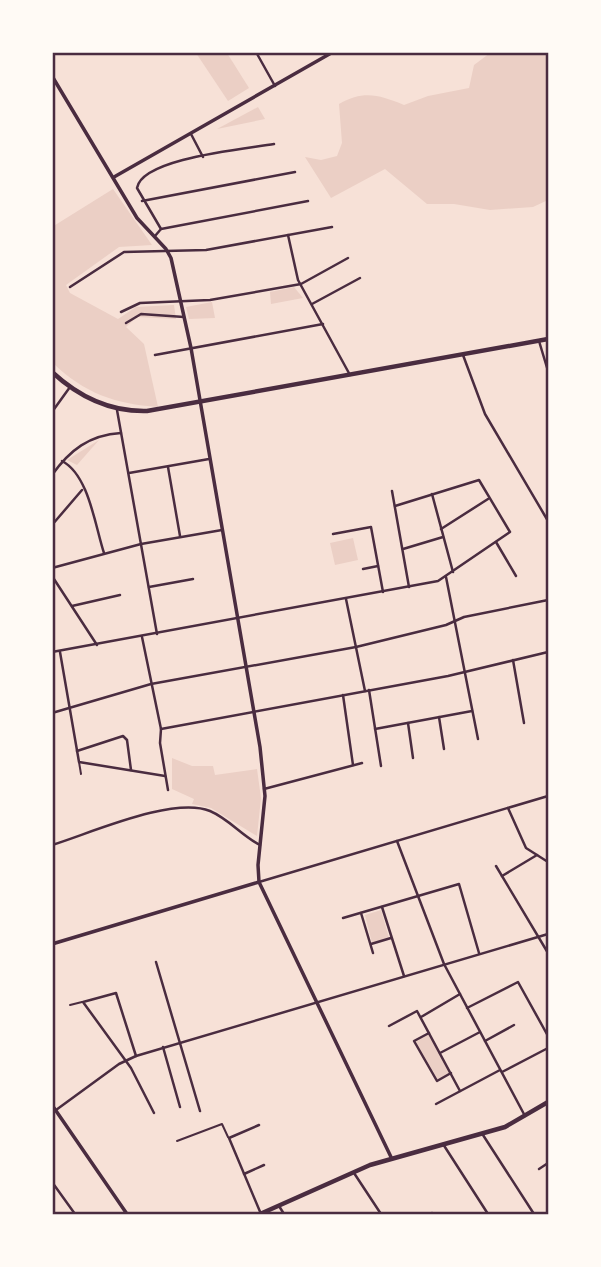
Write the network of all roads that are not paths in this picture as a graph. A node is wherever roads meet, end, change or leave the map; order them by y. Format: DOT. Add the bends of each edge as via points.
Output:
graph roads {
  1 [pos="256,52"];
  2 [pos="333,52"];
  3 [pos="52,76"];
  4 [pos="275,86"];
  5 [pos="191,134"];
  6 [pos="274,144"];
  7 [pos="204,157"];
  8 [pos="295,172"];
  9 [pos="114,177"];
  10 [pos="142,201"];
  11 [pos="307,201"];
  12 [pos="332,227"];
  13 [pos="161,229"];
  14 [pos="288,236"];
  15 [pos="154,238"];
  16 [pos="169,252"];
  17 [pos="348,258"];
  18 [pos="360,278"];
  19 [pos="301,284"];
  20 [pos="70,287"];
  21 [pos="181,303"];
  22 [pos="312,304"];
  23 [pos="121,312"];
  24 [pos="184,317"];
  25 [pos="126,323"];
  26 [pos="323,324"];
  27 [pos="548,339"];
  28 [pos="539,341"];
  29 [pos="191,348"];
  30 [pos="155,355"];
  31 [pos="463,355"];
  32 [pos="548,370"];
  33 [pos="52,372"];
  34 [pos="350,376"];
  35 [pos="70,387"];
  36 [pos="200,403"];
  37 [pos="117,408"];
  38 [pos="52,412"];
  39 [pos="122,433"];
  40 [pos="210,459"];
  41 [pos="62,461"];
  42 [pos="168,467"];
  43 [pos="129,473"];
  44 [pos="52,475"];
  45 [pos="83,489"];
  46 [pos="392,491"];
  47 [pos="432,495"];
  48 [pos="489,498"];
  49 [pos="395,506"];
  50 [pos="548,521"];
  51 [pos="52,525"];
  52 [pos="441,529"];
  53 [pos="222,530"];
  54 [pos="333,534"];
  55 [pos="180,537"];
  56 [pos="443,537"];
  57 [pos="496,542"];
  58 [pos="141,544"];
  59 [pos="402,549"];
  60 [pos="104,553"];
  61 [pos="379,566"];
  62 [pos="52,568"];
  63 [pos="363,569"];
  64 [pos="453,572"];
  65 [pos="52,576"];
  66 [pos="516,576"];
  67 [pos="446,577"];
  68 [pos="193,579"];
  69 [pos="149,587"];
  70 [pos="409,587"];
  71 [pos="383,592"];
  72 [pos="120,595"];
  73 [pos="346,599"];
  74 [pos="548,600"];
  75 [pos="72,606"];
  76 [pos="238,619"];
  77 [pos="455,621"];
  78 [pos="157,634"];
  79 [pos="142,637"];
  80 [pos="97,645"];
  81 [pos="356,647"];
  82 [pos="52,652"];
  83 [pos="60,652"];
  84 [pos="548,652"];
  85 [pos="513,660"];
  86 [pos="246,667"];
  87 [pos="465,670"];
  88 [pos="151,684"];
  89 [pos="367,691"];
  90 [pos="343,695"];
  91 [pos="70,709"];
  92 [pos="472,711"];
  93 [pos="52,713"];
  94 [pos="254,713"];
  95 [pos="439,718"];
  96 [pos="408,723"];
  97 [pos="524,723"];
  98 [pos="162,729"];
  99 [pos="375,729"];
  100 [pos="478,739"];
  101 [pos="444,749"];
  102 [pos="77,751"];
  103 [pos="413,758"];
  104 [pos="79,762"];
  105 [pos="362,763"];
  106 [pos="353,765"];
  107 [pos="381,766"];
  108 [pos="131,771"];
  109 [pos="81,774"];
  110 [pos="165,776"];
  111 [pos="264,789"];
  112 [pos="168,790"];
  113 [pos="548,796"];
  114 [pos="508,808"];
  115 [pos="397,841"];
  116 [pos="52,845"];
  117 [pos="260,845"];
  118 [pos="537,855"];
  119 [pos="548,862"];
  120 [pos="496,866"];
  121 [pos="502,876"];
  122 [pos="259,882"];
  123 [pos="421,896"];
  124 [pos="382,907"];
  125 [pos="361,912"];
  126 [pos="343,918"];
  127 [pos="548,934"];
  128 [pos="538,937"];
  129 [pos="392,938"];
  130 [pos="52,944"];
  131 [pos="371,944"];
  132 [pos="373,953"];
  133 [pos="548,953"];
  134 [pos="479,954"];
  135 [pos="156,962"];
  136 [pos="444,964"];
  137 [pos="404,976"];
  138 [pos="460,994"];
  139 [pos="317,1001"];
  140 [pos="83,1002"];
  141 [pos="71,1005"];
  142 [pos="467,1008"];
  143 [pos="421,1017"];
  144 [pos="514,1025"];
  145 [pos="389,1026"];
  146 [pos="480,1032"];
  147 [pos="429,1033"];
  148 [pos="548,1036"];
  149 [pos="485,1041"];
  150 [pos="181,1042"];
  151 [pos="163,1047"];
  152 [pos="548,1048"];
  153 [pos="440,1053"];
  154 [pos="136,1056"];
  155 [pos="125,1060"];
  156 [pos="501,1071"];
  157 [pos="451,1073"];
  158 [pos="460,1091"];
  159 [pos="547,1103"];
  160 [pos="436,1104"];
  161 [pos="52,1105"];
  162 [pos="180,1107"];
  163 [pos="548,1110"];
  164 [pos="54,1111"];
  165 [pos="200,1111"];
  166 [pos="154,1113"];
  167 [pos="525,1116"];
  168 [pos="259,1125"];
  169 [pos="482,1134"];
  170 [pos="229,1138"];
  171 [pos="177,1141"];
  172 [pos="443,1144"];
  173 [pos="391,1157"];
  174 [pos="548,1163"];
  175 [pos="264,1165"];
  176 [pos="539,1169"];
  177 [pos="353,1172"];
  178 [pos="244,1174"];
  179 [pos="52,1182"];
  180 [pos="279,1206"];
  181 [pos="124,1213"];
  182 [pos="75,1214"];
  183 [pos="260,1214"];
  184 [pos="284,1214"];
  185 [pos="381,1214"];
  186 [pos="488,1214"];
  187 [pos="534,1214"];
  1 -- 4 [label="street"];
  2 -- 4 [label="street"];
  3 -- 9 [label="street"];
  4 -- 5 [label="street"];
  5 -- 7 [label="street"];
  5 -- 9 [label="street"];
  6 -- 7 [label="street"];
  7 -- 10 [label="street" via="162,165 143,176 137,188"];
  8 -- 10 [label="street"];
  9 -- 15 [label="street"];
  10 -- 13 [label="street"];
  11 -- 13 [label="street"];
  12 -- 14 [label="street"];
  13 -- 15 [label="street"];
  14 -- 16 [label="street"];
  14 -- 19 [label="street"];
  15 -- 16 [label="street"];
  16 -- 20 [label="street" via="122,253"];
  16 -- 21 [label="street"];
  17 -- 19 [label="street"];
  18 -- 22 [label="street"];
  19 -- 21 [label="street"];
  19 -- 22 [label="street"];
  21 -- 23 [label="street" via="140,303"];
  21 -- 24 [label="street"];
  22 -- 26 [label="street"];
  24 -- 25 [label="street" via="145,314"];
  24 -- 29 [label="street"];
  26 -- 29 [label="street"];
  26 -- 34 [label="street"];
  27 -- 28 [label="main road"];
  28 -- 31 [label="main road"];
  28 -- 32 [label="street"];
  29 -- 30 [label="street"];
  29 -- 36 [label="street"];
  31 -- 34 [label="main road"];
  31 -- 50 [label="street" via="488,421"];
  33 -- 35 [label="main road"];
  34 -- 36 [label="main road"];
  35 -- 37 [label="main road"];
  35 -- 38 [label="street"];
  36 -- 37 [label="main road" via="147,411"];
  36 -- 40 [label="street"];
  37 -- 39 [label="street"];
  39 -- 41 [label="street" via="93,438"];
  39 -- 43 [label="street"];
  40 -- 42 [label="street"];
  40 -- 53 [label="street"];
  41 -- 44 [label="street"];
  41 -- 45 [label="street" via="75,470"];
  42 -- 43 [label="street"];
  42 -- 55 [label="street"];
  43 -- 58 [label="street"];
  45 -- 51 [label="street"];
  45 -- 60 [label="street"];
  46 -- 49 [label="street"];
  47 -- 48 [label="street" via="479,480"];
  47 -- 49 [label="street"];
  47 -- 52 [label="street"];
  48 -- 52 [label="street"];
  48 -- 57 [label="street" via="510,532"];
  49 -- 59 [label="street"];
  52 -- 56 [label="street"];
  53 -- 55 [label="street"];
  53 -- 76 [label="street"];
  54 -- 61 [label="street" via="371,527"];
  55 -- 58 [label="street"];
  56 -- 59 [label="street"];
  56 -- 64 [label="street"];
  57 -- 64 [label="street"];
  57 -- 66 [label="street"];
  58 -- 60 [label="street"];
  58 -- 69 [label="street"];
  59 -- 70 [label="street"];
  60 -- 62 [label="street"];
  61 -- 63 [label="street"];
  61 -- 71 [label="street"];
  64 -- 67 [label="street"];
  65 -- 75 [label="street"];
  67 -- 70 [label="street"];
  67 -- 77 [label="street"];
  68 -- 69 [label="street"];
  69 -- 78 [label="street"];
  70 -- 71 [label="street"];
  71 -- 73 [label="street"];
  72 -- 75 [label="street"];
  73 -- 76 [label="street"];
  73 -- 81 [label="street"];
  74 -- 77 [label="street"];
  75 -- 80 [label="street"];
  76 -- 78 [label="street"];
  76 -- 86 [label="street"];
  77 -- 81 [label="street"];
  77 -- 87 [label="street"];
  78 -- 79 [label="street"];
  79 -- 80 [label="street"];
  79 -- 88 [label="street"];
  80 -- 83 [label="street"];
  81 -- 86 [label="street"];
  81 -- 89 [label="street"];
  82 -- 83 [label="street"];
  83 -- 91 [label="street"];
  84 -- 85 [label="street"];
  85 -- 87 [label="street"];
  85 -- 97 [label="street"];
  86 -- 88 [label="street"];
  86 -- 94 [label="street"];
  87 -- 89 [label="street"];
  87 -- 92 [label="street"];
  88 -- 91 [label="street"];
  88 -- 98 [label="street"];
  89 -- 90 [label="street"];
  89 -- 99 [label="street"];
  90 -- 94 [label="street"];
  90 -- 106 [label="street"];
  91 -- 93 [label="street"];
  91 -- 102 [label="street"];
  92 -- 95 [label="street"];
  92 -- 100 [label="street"];
  94 -- 98 [label="street"];
  94 -- 111 [label="street"];
  95 -- 96 [label="street"];
  95 -- 101 [label="street"];
  96 -- 99 [label="street"];
  96 -- 103 [label="street"];
  98 -- 110 [label="street"];
  99 -- 107 [label="street"];
  102 -- 104 [label="street"];
  102 -- 108 [label="street" via="123,736"];
  104 -- 108 [label="street"];
  104 -- 109 [label="lane"];
  105 -- 106 [label="street"];
  106 -- 111 [label="street"];
  108 -- 110 [label="street"];
  110 -- 112 [label="street"];
  111 -- 117 [label="street"];
  113 -- 114 [label="street"];
  114 -- 115 [label="street"];
  114 -- 118 [label="street" via="525,846"];
  115 -- 122 [label="street"];
  115 -- 123 [label="street"];
  116 -- 117 [label="street" via="155,813 188,808 210,811"];
  117 -- 122 [label="street"];
  118 -- 119 [label="street"];
  118 -- 121 [label="street"];
  120 -- 121 [label="street"];
  121 -- 128 [label="street"];
  122 -- 130 [label="street"];
  122 -- 139 [label="street"];
  123 -- 124 [label="street"];
  123 -- 134 [label="street" via="459,884"];
  123 -- 136 [label="street"];
  124 -- 125 [label="street"];
  124 -- 129 [label="street"];
  125 -- 126 [label="street"];
  125 -- 131 [label="street"];
  127 -- 128 [label="street"];
  128 -- 133 [label="street"];
  128 -- 134 [label="street"];
  129 -- 131 [label="street"];
  129 -- 137 [label="street"];
  131 -- 132 [label="street"];
  134 -- 136 [label="street"];
  135 -- 150 [label="street"];
  136 -- 137 [label="street"];
  136 -- 138 [label="street"];
  137 -- 139 [label="street"];
  138 -- 142 [label="street"];
  138 -- 143 [label="street"];
  139 -- 150 [label="street"];
  139 -- 173 [label="street"];
  140 -- 141 [label="lane"];
  140 -- 154 [label="street" via="116,993"];
  140 -- 155 [label="street"];
  142 -- 146 [label="street"];
  142 -- 148 [label="street" via="518,982"];
  143 -- 145 [label="street" via="417,1011"];
  143 -- 147 [label="street"];
  144 -- 149 [label="street"];
  146 -- 149 [label="street"];
  146 -- 153 [label="street"];
  147 -- 153 [label="street"];
  147 -- 157 [label="street" via="414,1041 437,1081"];
  149 -- 156 [label="street"];
  150 -- 151 [label="street"];
  150 -- 165 [label="street"];
  151 -- 154 [label="street"];
  151 -- 162 [label="street"];
  152 -- 156 [label="street"];
  153 -- 157 [label="street"];
  154 -- 155 [label="street"];
  155 -- 164 [label="street"];
  155 -- 166 [label="street"];
  156 -- 158 [label="street"];
  156 -- 167 [label="street"];
  157 -- 158 [label="street"];
  158 -- 160 [label="street"];
  159 -- 163 [label="street"];
  159 -- 167 [label="main road"];
  161 -- 164 [label="street"];
  164 -- 181 [label="street"];
  167 -- 169 [label="main road"];
  168 -- 170 [label="street"];
  169 -- 172 [label="main road"];
  169 -- 187 [label="street"];
  170 -- 171 [label="lane" via="222,1124"];
  170 -- 178 [label="street"];
  172 -- 173 [label="main road"];
  172 -- 186 [label="street"];
  173 -- 177 [label="main road"];
  174 -- 176 [label="street"];
  175 -- 178 [label="street"];
  177 -- 180 [label="main road"];
  177 -- 185 [label="street"];
  178 -- 183 [label="street"];
  179 -- 182 [label="street"];
  180 -- 183 [label="main road"];
  180 -- 184 [label="street"];
}
